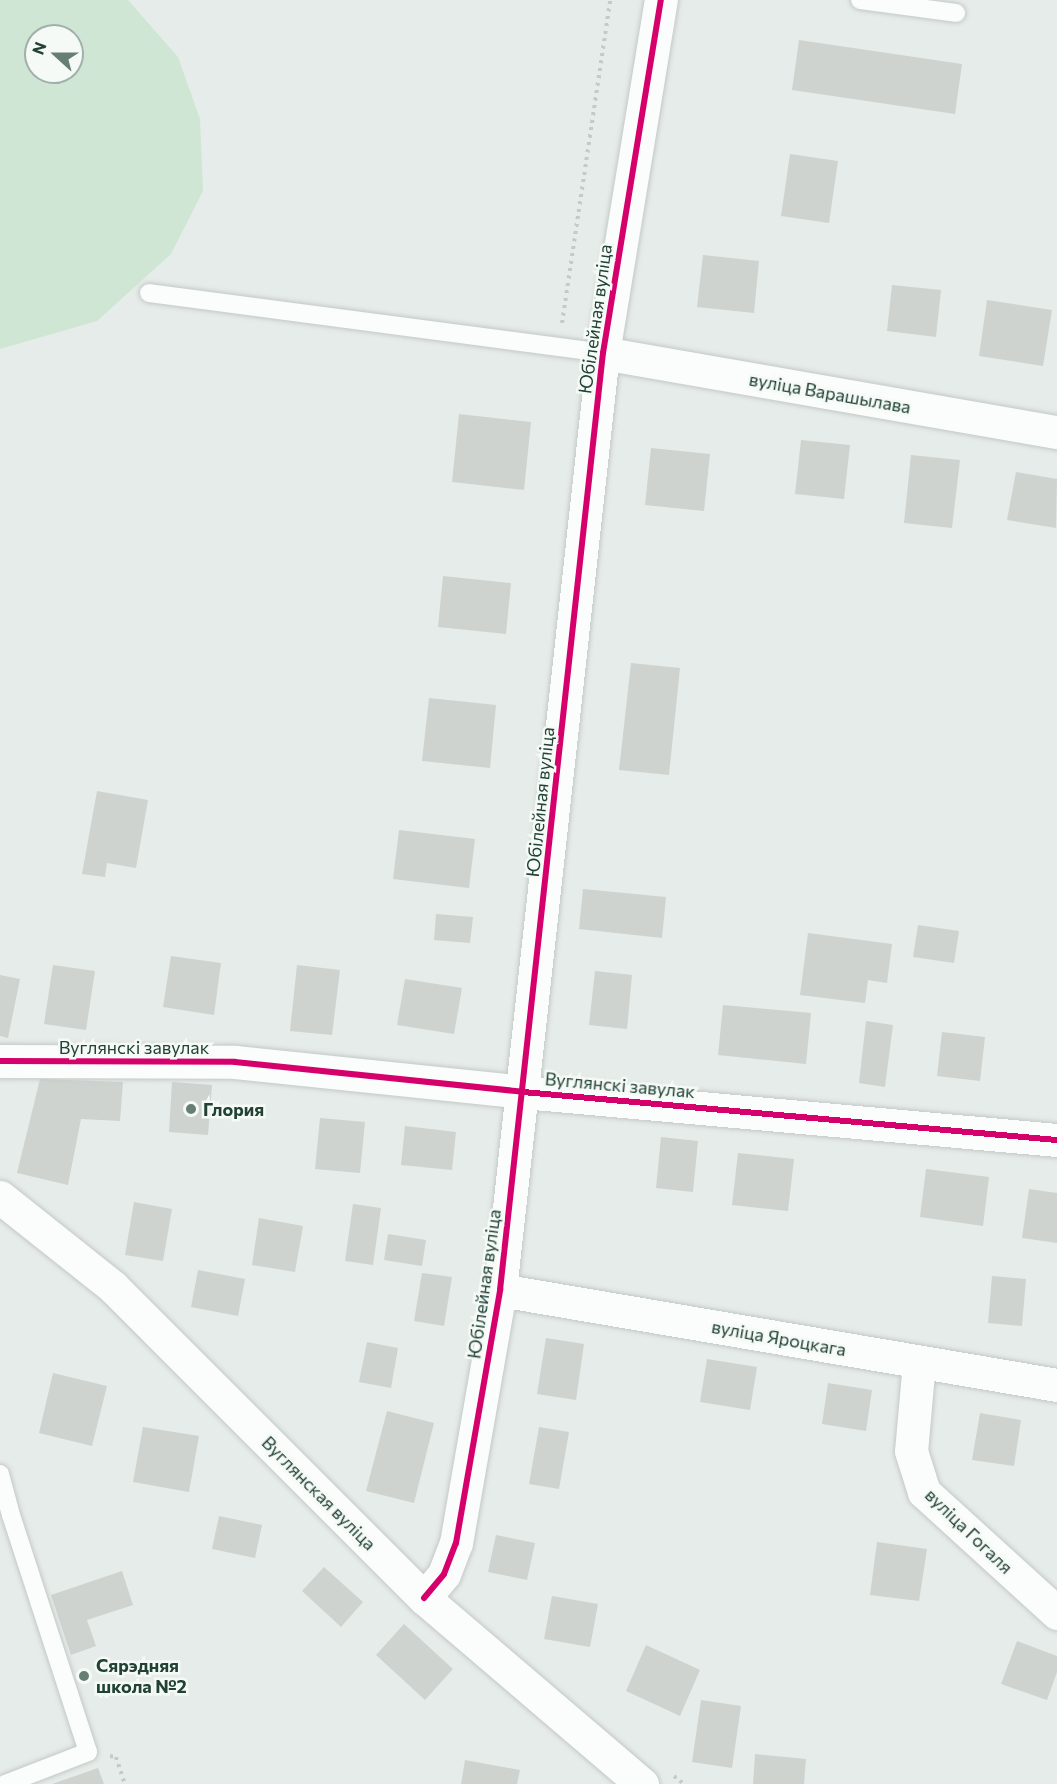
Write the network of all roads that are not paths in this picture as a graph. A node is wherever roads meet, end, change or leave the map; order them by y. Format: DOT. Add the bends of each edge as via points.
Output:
graph roads {
  1 [pos="661,0"];
  2 [pos="861,0"];
  3 [pos="892,2"];
  4 [pos="956,13"];
  5 [pos="149,293"];
  6 [pos="603,353"];
  7 [pos="1057,432"];
  8 [pos="0,1062"];
  9 [pos="523,1092"];
  10 [pos="1057,1140"];
  11 [pos="0,1197"];
  12 [pos="501,1290"];
  13 [pos="919,1362"];
  14 [pos="1057,1385"];
  15 [pos="0,1474"];
  16 [pos="424,1598"];
  17 [pos="1057,1613"];
  18 [pos="5,1784"];
  19 [pos="642,1784"];
  1 -- 6 [label="street, Юбілейная вуліца"];
  2 -- 3 [label="lane"];
  3 -- 4 [label="lane"];
  5 -- 6 [label="lane"];
  6 -- 7 [label="street, вуліца Варашылава"];
  6 -- 9 [label="street, Юбілейная вуліца"];
  8 -- 9 [label="street, Вуглянскі завулак" via="235,1062"];
  9 -- 10 [label="street, Вуглянскі завулак"];
  9 -- 12 [label="street, Юбілейная вуліца"];
  11 -- 16 [label="street, Вуглянская вуліца" via="113,1287"];
  12 -- 13 [label="street, вуліца Яроцкага"];
  12 -- 16 [label="street, Юбілейная вуліца" via="456,1543 444,1575"];
  13 -- 14 [label="street, вуліца Яроцкага"];
  13 -- 17 [label="street, вуліца Гогаля" via="912,1451 924,1492"];
  15 -- 18 [label="lane" via="88,1752"];
  16 -- 19 [label="street, Вуглянская вуліца"];
}
